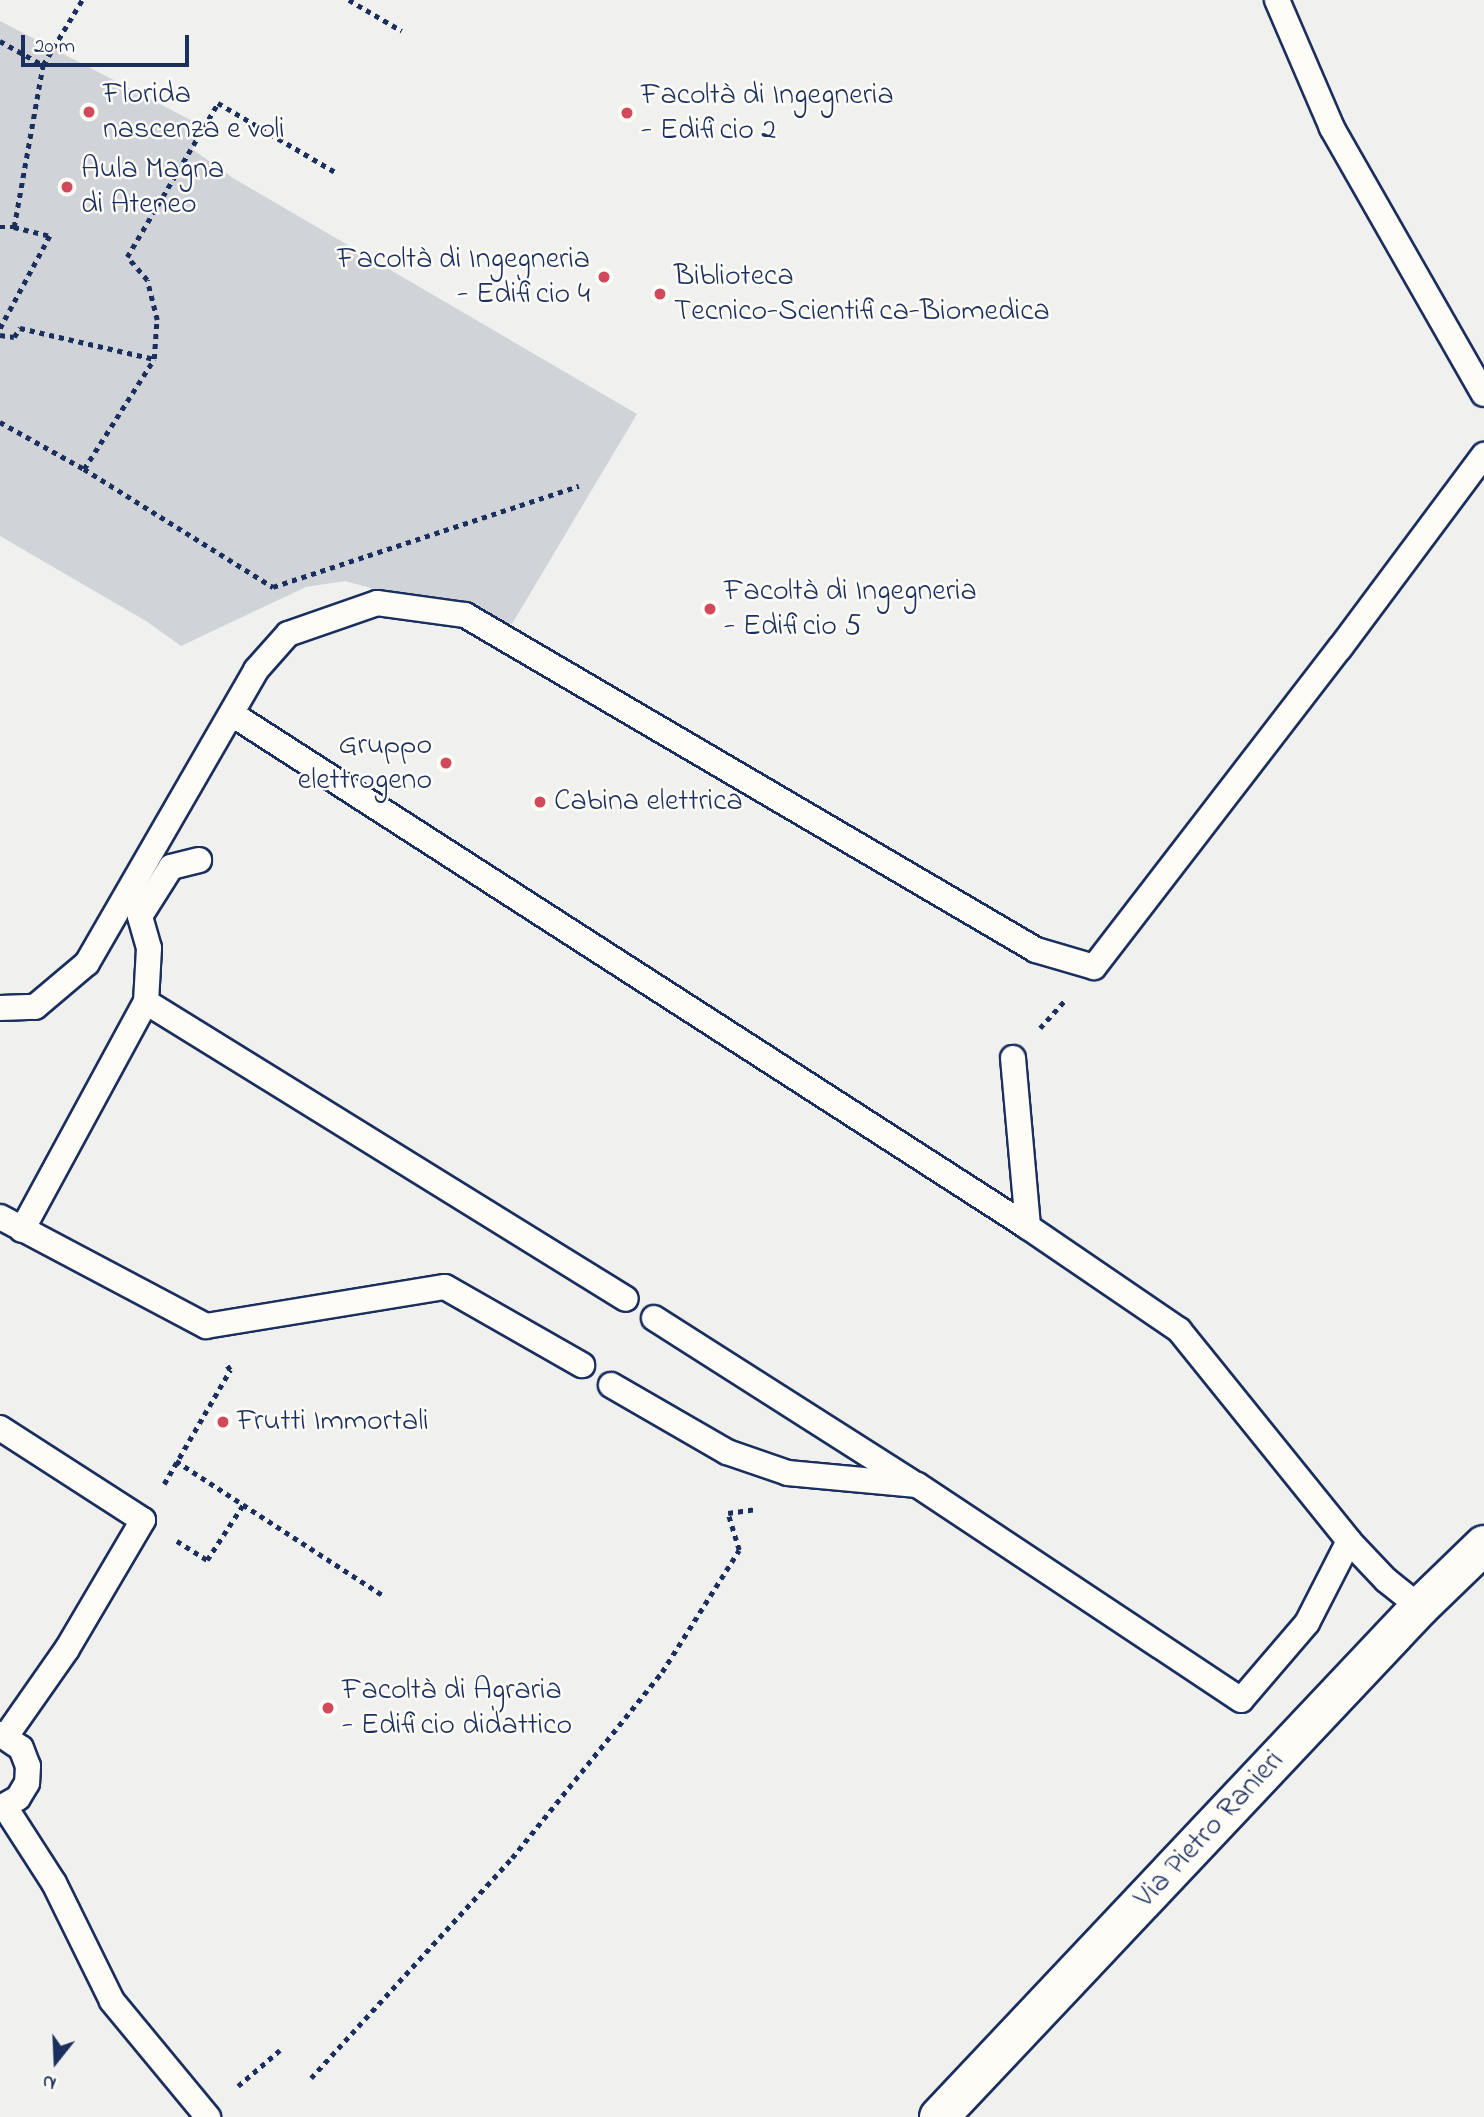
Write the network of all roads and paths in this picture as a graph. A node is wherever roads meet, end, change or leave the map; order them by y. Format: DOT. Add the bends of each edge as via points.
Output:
graph roads {
  1 [pos="82,0"];
  2 [pos="349,0"];
  3 [pos="1276,0"];
  4 [pos="402,31"];
  5 [pos="0,41"];
  6 [pos="43,65"];
  7 [pos="335,172"];
  8 [pos="14,226"];
  9 [pos="0,227"];
  10 [pos="2,318"];
  11 [pos="0,329"];
  12 [pos="0,335"];
  13 [pos="154,359"];
  14 [pos="1484,394"];
  15 [pos="0,422"];
  16 [pos="1484,455"];
  17 [pos="84,469"];
  18 [pos="579,486"];
  19 [pos="232,714"];
  20 [pos="199,859"];
  21 [pos="1094,967"];
  22 [pos="146,1002"];
  23 [pos="0,1008"];
  24 [pos="1013,1058"];
  25 [pos="0,1217"];
  26 [pos="1028,1227"];
  27 [pos="22,1230"];
  28 [pos="626,1299"];
  29 [pos="654,1318"];
  30 [pos="206,1326"];
  31 [pos="582,1365"];
  32 [pos="611,1385"];
  33 [pos="0,1429"];
  34 [pos="917,1485"];
  35 [pos="243,1505"];
  36 [pos="728,1513"];
  37 [pos="1349,1541"];
  38 [pos="1484,1545"];
  39 [pos="207,1560"];
  40 [pos="382,1595"];
  41 [pos="1420,1607"];
  42 [pos="3,1735"];
  43 [pos="2,1808"];
  44 [pos="54,1883"];
  45 [pos="280,2050"];
  46 [pos="311,2078"];
  47 [pos="229,2093"];
  48 [pos="197,2117"];
  49 [pos="208,2117"];
  50 [pos="939,2117"];
  1 -- 6 [label="path"];
  2 -- 4 [label="path"];
  3 -- 14 [label="lane" via="1332,128"];
  5 -- 6 [label="path"];
  6 -- 8 [label="path"];
  7 -- 13 [label="path" via="218,103 127,257 146,280 157,320"];
  8 -- 9 [label="path"];
  8 -- 10 [label="path" via="50,236"];
  10 -- 11 [label="path"];
  12 -- 13 [label="path" via="13,337 20,328"];
  13 -- 17 [label="path"];
  15 -- 17 [label="path"];
  16 -- 21 [label="lane"];
  17 -- 18 [label="path" via="273,587"];
  19 -- 21 [label="lane" via="256,670 288,634 377,603 465,615 1036,950"];
  19 -- 23 [label="lane" via="87,963 35,1007"];
  19 -- 26 [label="lane"];
  20 -- 22 [label="lane" via="171,867 140,916 149,948"];
  21 -- 24 [label="path"];
  22 -- 27 [label="lane"];
  22 -- 28 [label="lane"];
  24 -- 26 [label="lane"];
  25 -- 27 [label="lane"];
  26 -- 37 [label="lane" via="1179,1330"];
  27 -- 30 [label="lane"];
  29 -- 34 [label="lane"];
  30 -- 31 [label="lane" via="445,1287"];
  30 -- 35 [label="path" via="230,1370 176,1461"];
  32 -- 34 [label="lane" via="727,1452 788,1473"];
  33 -- 42 [label="lane" via="143,1520 67,1649"];
  34 -- 37 [label="lane" via="1241,1700 1307,1623"];
  35 -- 39 [label="path"];
  35 -- 40 [label="path"];
  36 -- 46 [label="path" via="739,1550 662,1672 512,1858"];
  37 -- 41 [label="lane"];
  38 -- 41 [label="street, Via Pietro Ranieri"];
  41 -- 50 [label="street, Via Pietro Ranieri"];
  42 -- 43 [label="lane" via="21,1748 28,1766 23,1790"];
  43 -- 44 [label="lane"];
  44 -- 48 [label="lane" via="105,2005"];
  44 -- 49 [label="lane" via="112,2001"];
  45 -- 47 [label="path"];
}
